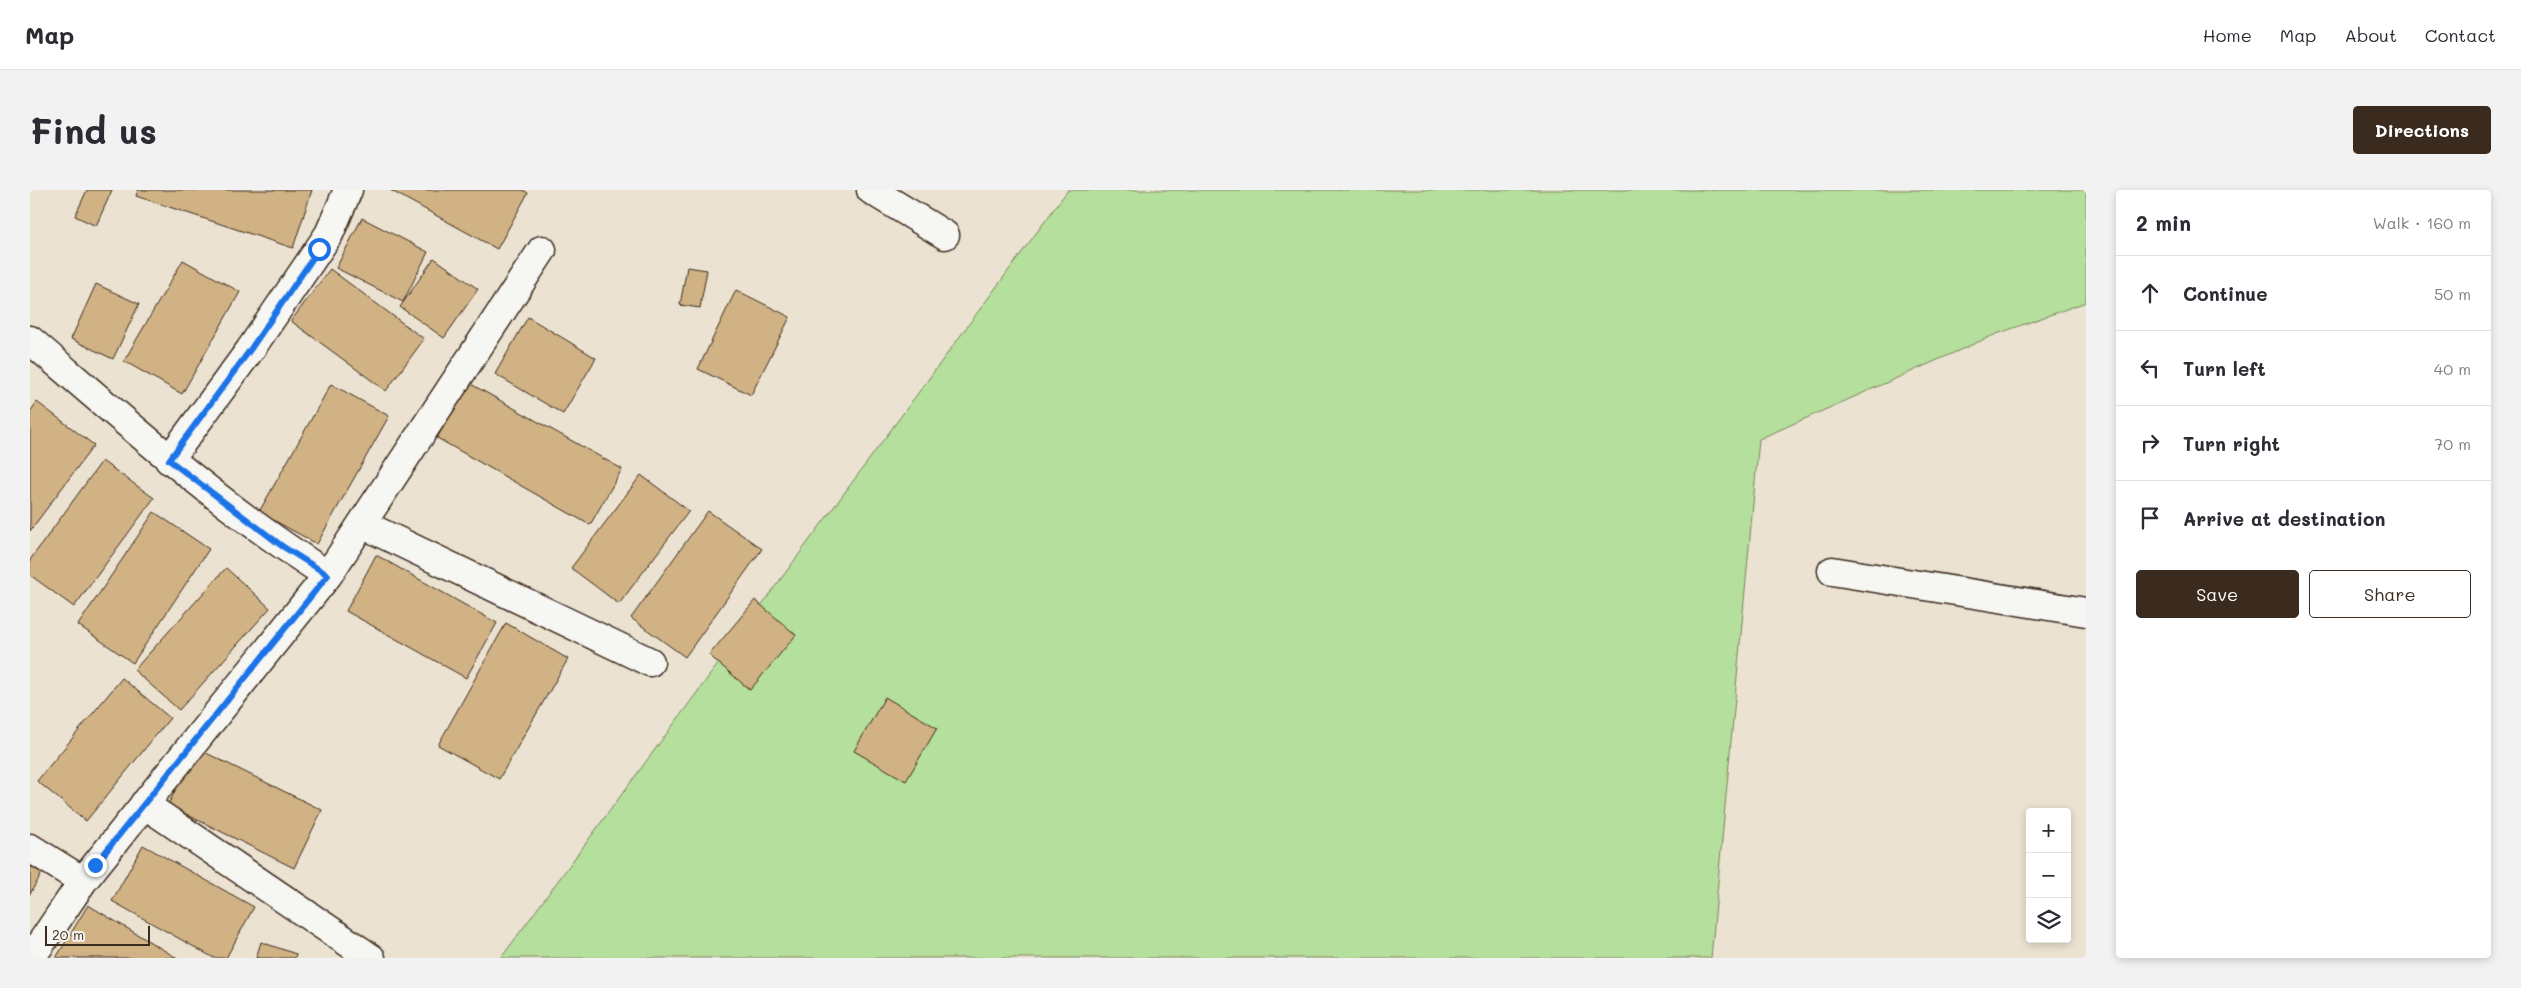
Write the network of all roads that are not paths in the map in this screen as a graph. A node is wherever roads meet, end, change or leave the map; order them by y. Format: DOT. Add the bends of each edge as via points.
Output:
graph roads {
  1 [pos="348,190"];
  2 [pos="871,190"];
  3 [pos="945,235"];
  4 [pos="542,250"];
  5 [pos="30,340"];
  6 [pos="169,460"];
  7 [pos="362,524"];
  8 [pos="1832,571"];
  9 [pos="328,575"];
  10 [pos="2086,612"];
  11 [pos="650,662"];
  12 [pos="144,804"];
  13 [pos="30,848"];
  14 [pos="83,880"];
  15 [pos="31,958"];
  16 [pos="371,958"];
  1 -- 6 [label="street" via="329,234 250,350"];
  2 -- 3 [label="street"];
  4 -- 7 [label="street"];
  5 -- 6 [label="street"];
  6 -- 9 [label="street" via="282,546"];
  7 -- 9 [label="street"];
  7 -- 11 [label="street"];
  8 -- 10 [label="street"];
  9 -- 12 [label="street"];
  12 -- 14 [label="street"];
  12 -- 16 [label="street"];
  13 -- 14 [label="street"];
  14 -- 15 [label="street"];
}
